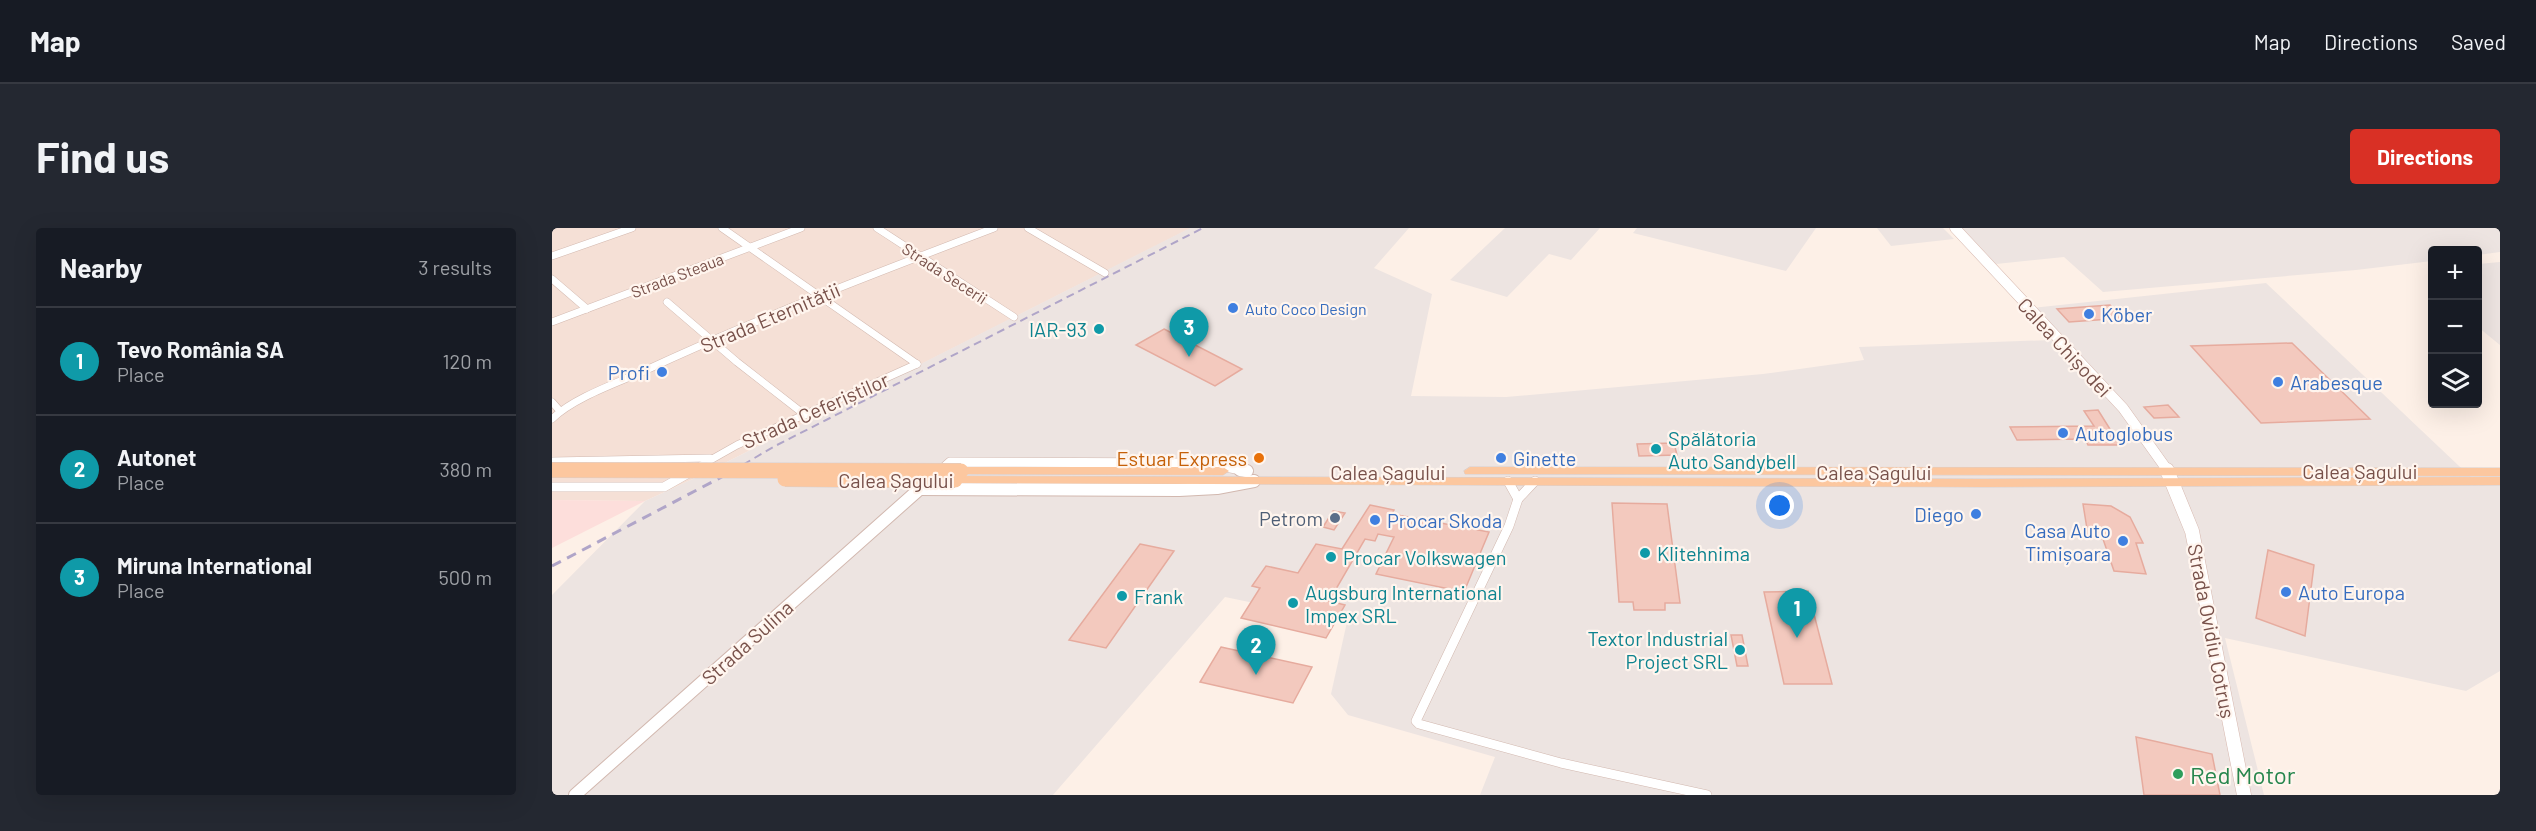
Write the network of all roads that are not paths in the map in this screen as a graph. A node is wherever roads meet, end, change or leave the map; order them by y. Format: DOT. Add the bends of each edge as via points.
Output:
graph roads {
  1 [pos="632,228"];
  2 [pos="722,228"];
  3 [pos="801,228"];
  4 [pos="876,228"];
  5 [pos="994,228"];
  6 [pos="1028,228"];
  7 [pos="1955,228"];
  8 [pos="750,247"];
  9 [pos="552,256"];
  10 [pos="920,256"];
  11 [pos="1105,273"];
  12 [pos="552,279"];
  13 [pos="819,296"];
  14 [pos="667,302"];
  15 [pos="587,309"];
  16 [pos="1014,317"];
  17 [pos="552,322"];
  18 [pos="713,340"];
  19 [pos="552,402"];
  20 [pos="560,411"];
  21 [pos="806,415"];
  22 [pos="552,419"];
  23 [pos="714,458"];
  24 [pos="552,460"];
  25 [pos="611,460"];
  26 [pos="552,470"];
  27 [pos="955,471"];
  28 [pos="2500,472"];
  29 [pos="1253,476"];
  30 [pos="2171,477"];
  31 [pos="552,479"];
  32 [pos="1508,481"];
  33 [pos="1535,481"];
  34 [pos="2500,482"];
  35 [pos="552,487"];
  36 [pos="584,487"];
  37 [pos="919,489"];
  38 [pos="1518,499"];
  39 [pos="575,795"];
  40 [pos="1707,795"];
  41 [pos="2244,795"];
  1 -- 9 [label="street"];
  2 -- 8 [label="street"];
  3 -- 8 [label="street, Strada Steaua"];
  4 -- 10 [label="street, Strada Secerii"];
  5 -- 10 [label="street, Strada Eternității"];
  6 -- 11 [label="street"];
  7 -- 30 [label="main road, Calea Chișodei" via="2123,408"];
  8 -- 13 [label="street"];
  8 -- 15 [label="street, Strada Steaua"];
  10 -- 13 [label="street, Strada Eternității"];
  10 -- 16 [label="street, Strada Secerii"];
  12 -- 15 [label="street"];
  13 -- 18 [label="street, Strada Eternității"];
  13 -- 21 [label="street, Strada Ceferiștilor" via="917,364"];
  14 -- 18 [label="street"];
  15 -- 17 [label="street, Strada Steaua"];
  18 -- 20 [label="street, Strada Eternității"];
  18 -- 21 [label="street"];
  19 -- 20 [label="street"];
  20 -- 22 [label="street, Strada Eternității"];
  21 -- 23 [label="street, Strada Ceferiștilor"];
  23 -- 25 [label="street"];
  23 -- 36 [label="street" via="664,487"];
  24 -- 25 [label="street"];
  25 -- 36 [label="street" via="618,468 615,475"];
  26 -- 27 [label="main road, Calea Șagului, bridge"];
  27 -- 29 [label="main road, Calea Șagului"];
  27 -- 29 [label="street, Calea Șagului" via="1203,463"];
  27 -- 31 [label="main road, Calea Șagului, bridge"];
  27 -- 37 [label="street, Strada Sulina"];
  28 -- 30 [label="main road, Calea Șagului"];
  29 -- 30 [label="main road, Calea Șagului"];
  29 -- 32 [label="main road, Calea Șagului"];
  29 -- 37 [label="street, Calea Șagului" via="1217,488 1179,490"];
  30 -- 33 [label="main road, Calea Șagului"];
  30 -- 34 [label="main road, Calea Șagului"];
  30 -- 41 [label="main road, Strada Ovidiu Cotruș" via="2192,531"];
  32 -- 33 [label="main road, Calea Șagului"];
  32 -- 38 [label="street"];
  33 -- 38 [label="street"];
  35 -- 36 [label="street"];
  37 -- 39 [label="street, Strada Sulina"];
  38 -- 40 [label="street" via="1509,526 1416,721 1561,763"];
}
